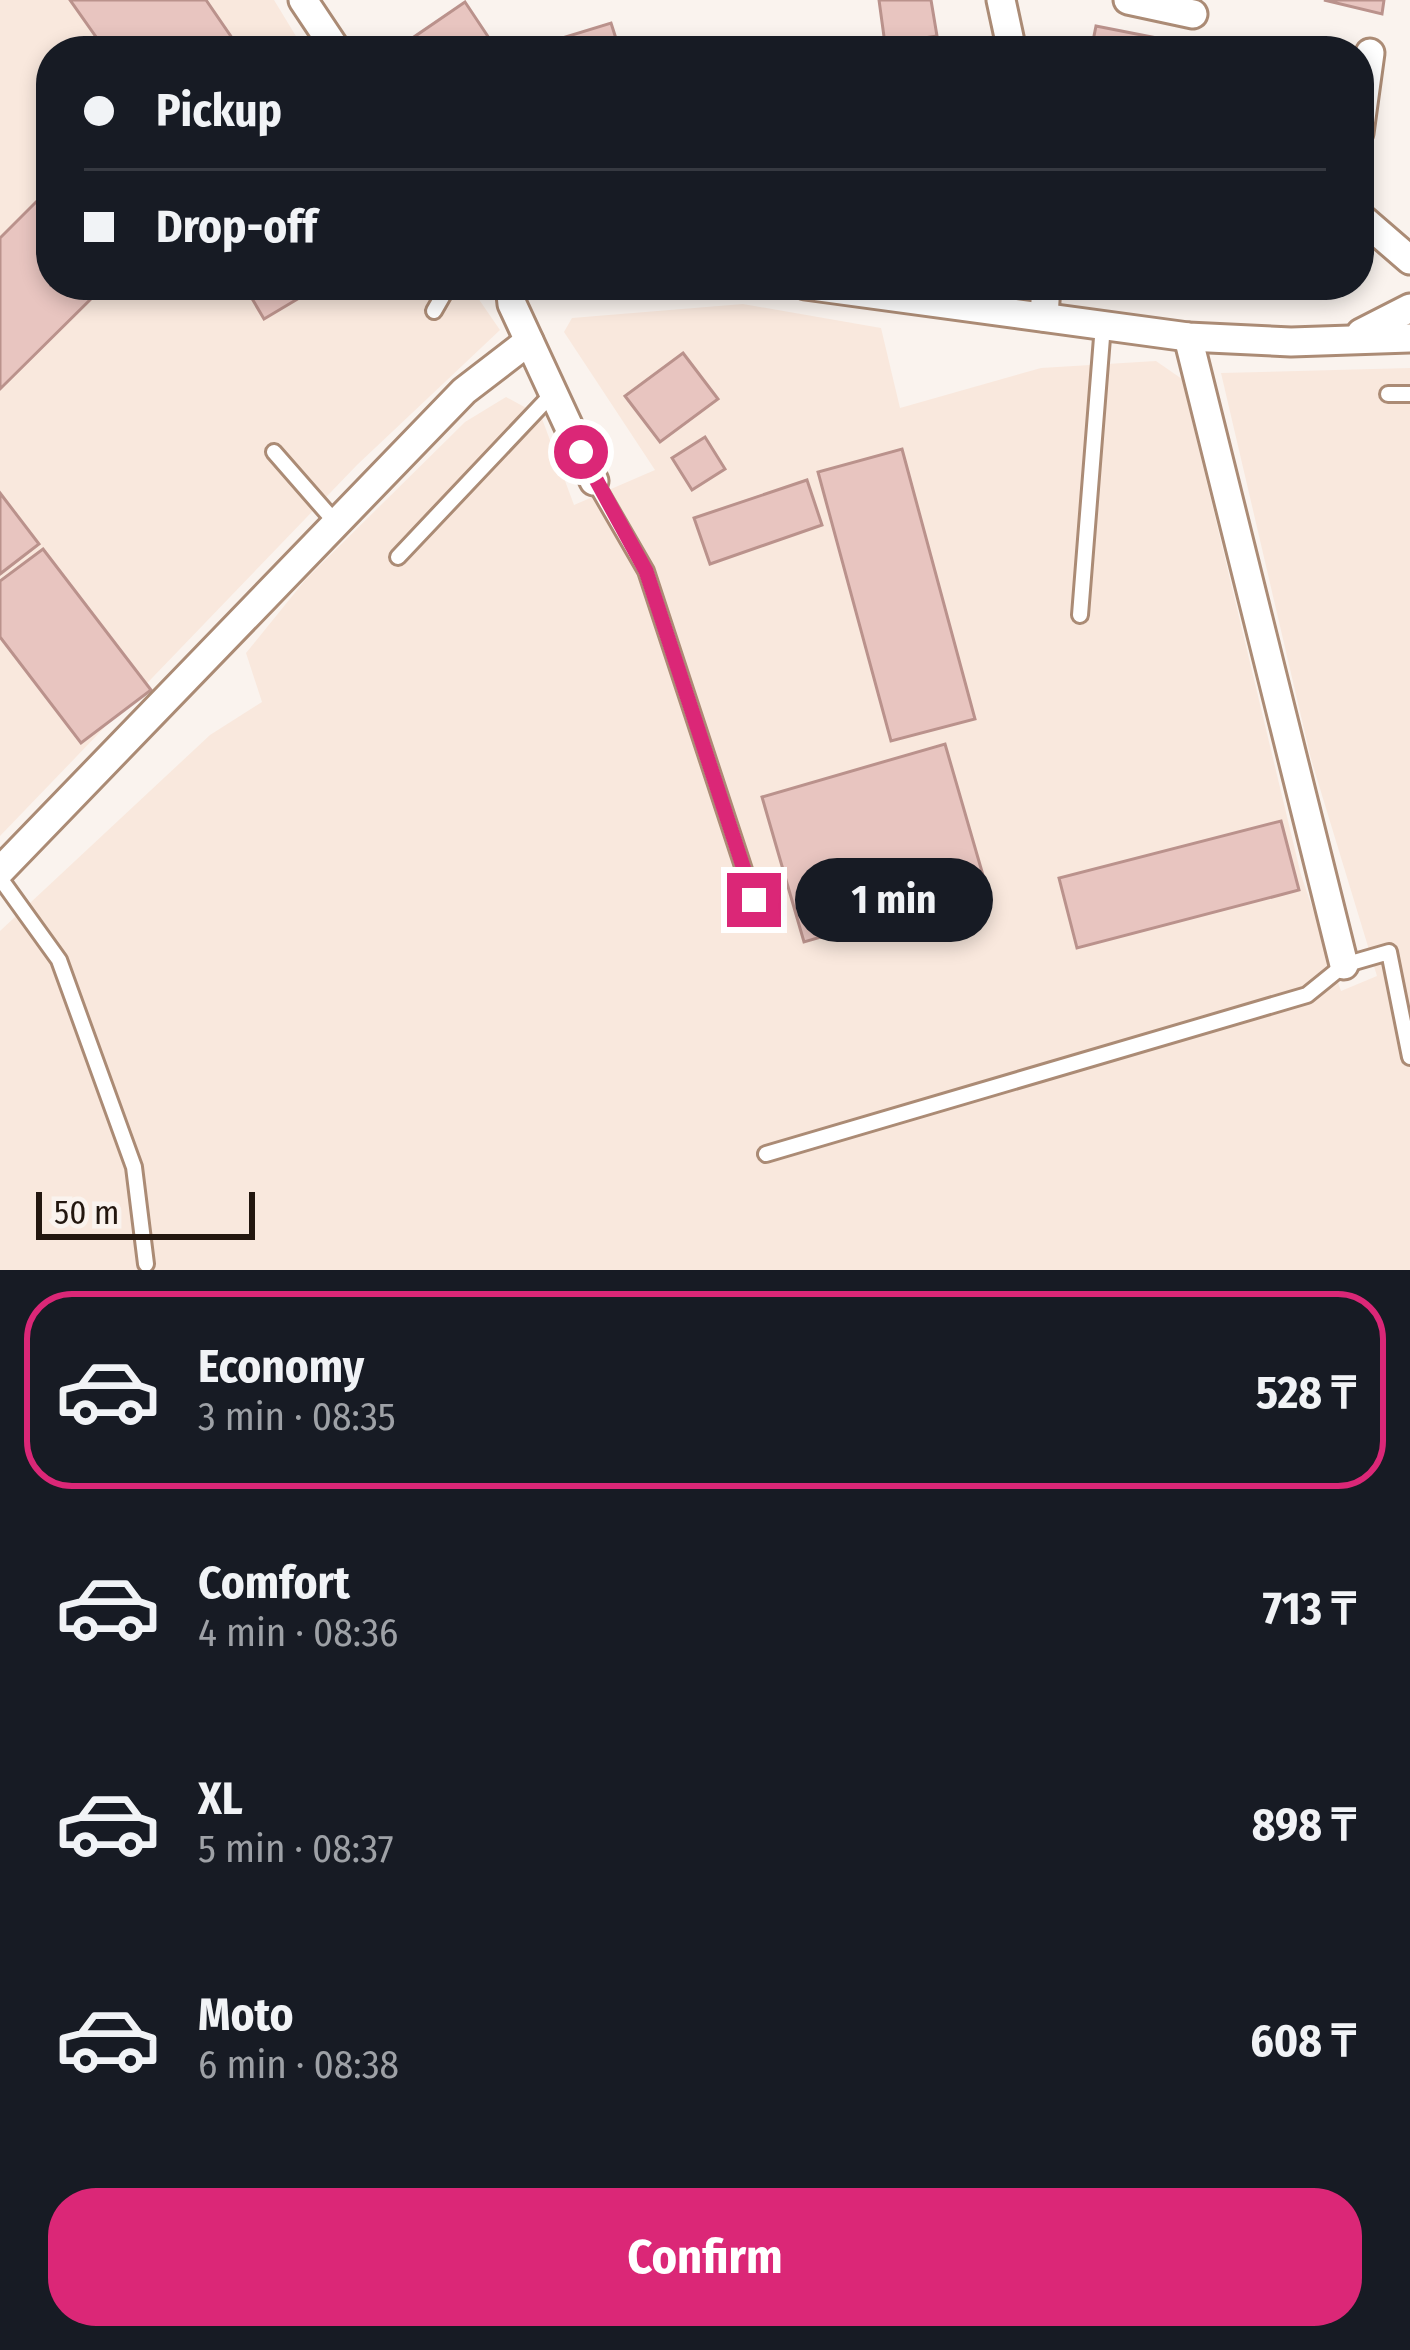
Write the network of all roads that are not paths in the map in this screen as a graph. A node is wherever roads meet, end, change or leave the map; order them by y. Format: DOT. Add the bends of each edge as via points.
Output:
graph roads {
  1 [pos="303,0"];
  2 [pos="1001,0"];
  3 [pos="1128,0"];
  4 [pos="1193,14"];
  5 [pos="327,36"];
  6 [pos="1009,36"];
  7 [pos="1374,228"];
  8 [pos="1410,260"];
  9 [pos="440,300"];
  10 [pos="512,300"];
  11 [pos="917,300"];
  12 [pos="1045,300"];
  13 [pos="1410,308"];
  14 [pos="434,311"];
  15 [pos="1044,317"];
  16 [pos="1103,325"];
  17 [pos="1188,337"];
  18 [pos="1410,338"];
  19 [pos="1347,339"];
  20 [pos="529,341"];
  21 [pos="553,393"];
  22 [pos="1388,394"];
  23 [pos="1410,394"];
  24 [pos="274,452"];
  25 [pos="594,481"];
  26 [pos="336,524"];
  27 [pos="398,556"];
  28 [pos="1080,615"];
  29 [pos="3,864"];
  30 [pos="754,900"];
  31 [pos="1344,965"];
  32 [pos="1410,1057"];
  33 [pos="766,1154"];
  34 [pos="146,1264"];
  1 -- 5 [label="street"];
  2 -- 6 [label="street"];
  3 -- 4 [label="street"];
  7 -- 8 [label="street"];
  9 -- 14 [label="lane"];
  10 -- 20 [label="street"];
  11 -- 15 [label="street"];
  12 -- 15 [label="street"];
  13 -- 19 [label="street"];
  15 -- 16 [label="street"];
  16 -- 17 [label="street"];
  16 -- 28 [label="lane"];
  17 -- 19 [label="street"];
  17 -- 31 [label="street"];
  18 -- 19 [label="street"];
  20 -- 21 [label="street"];
  20 -- 26 [label="street" via="464,392"];
  21 -- 25 [label="street"];
  21 -- 27 [label="lane"];
  22 -- 23 [label="lane"];
  24 -- 26 [label="lane"];
  25 -- 30 [label="lane" via="646,571"];
  26 -- 29 [label="street"];
  29 -- 34 [label="lane" via="59,960 134,1168"];
  31 -- 32 [label="lane" via="1390,952"];
  31 -- 33 [label="lane" via="1307,995"];
}
